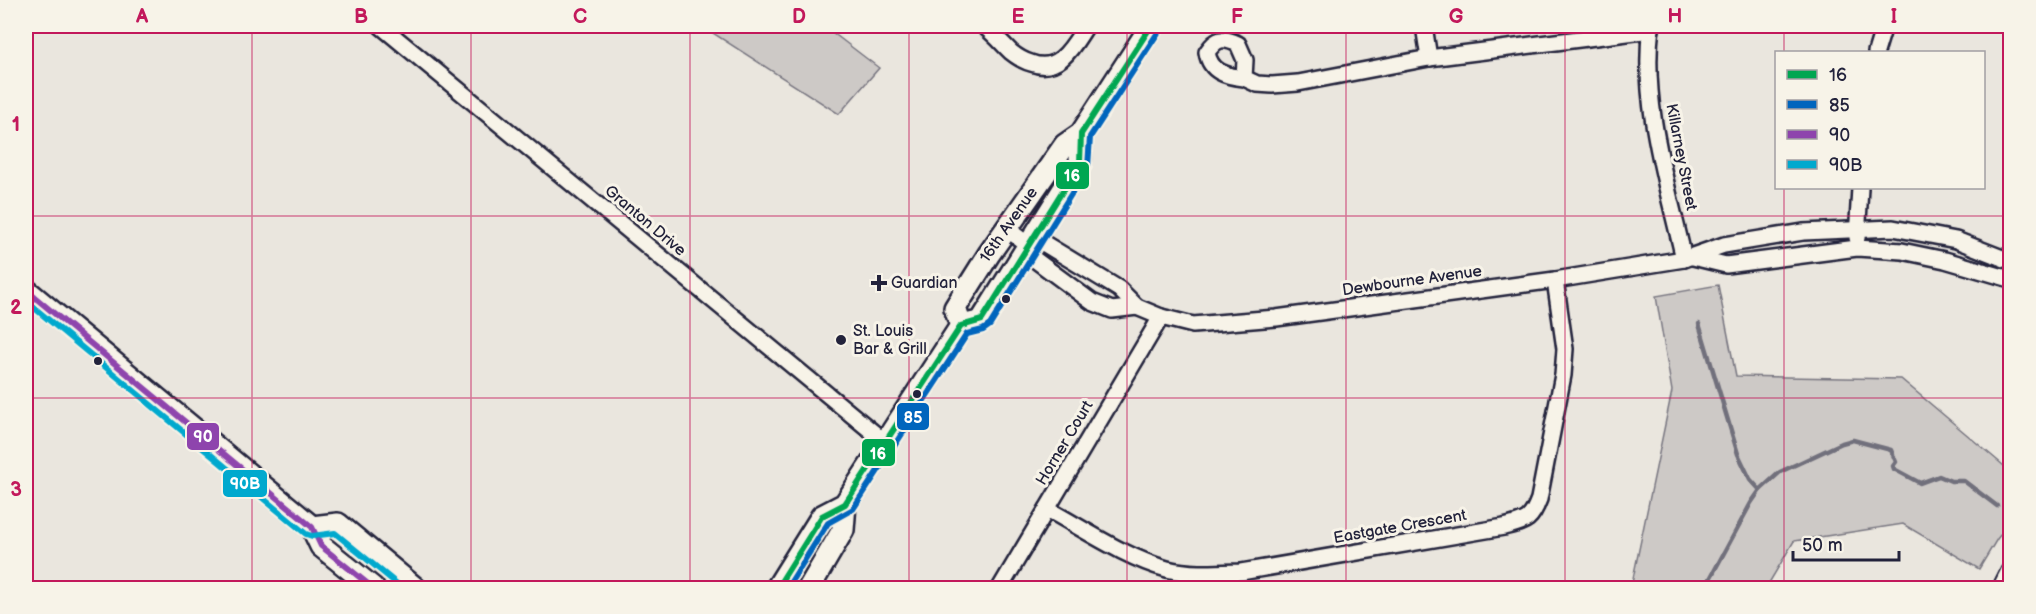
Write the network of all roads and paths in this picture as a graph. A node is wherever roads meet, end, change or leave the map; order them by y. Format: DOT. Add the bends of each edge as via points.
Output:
graph roads {
  1 [pos="381,26"];
  2 [pos="984,26"];
  3 [pos="1086,26"];
  4 [pos="1151,26"];
  5 [pos="1424,26"];
  6 [pos="1884,26"];
  7 [pos="1651,28"];
  8 [pos="1876,51"];
  9 [pos="1429,58"];
  10 [pos="1244,78"];
  11 [pos="1081,134"];
  12 [pos="1860,189"];
  13 [pos="1006,228"];
  14 [pos="1856,230"];
  15 [pos="1028,245"];
  16 [pos="1857,248"];
  17 [pos="1689,258"];
  18 [pos="2010,261"];
  19 [pos="2009,275"];
  20 [pos="1555,280"];
  21 [pos="26,290"];
  22 [pos="1137,307"];
  23 [pos="1161,317"];
  24 [pos="961,326"];
  25 [pos="886,443"];
  26 [pos="845,504"];
  27 [pos="1047,508"];
  28 [pos="312,527"];
  29 [pos="2010,572"];
  30 [pos="373,588"];
  31 [pos="415,588"];
  32 [pos="777,588"];
  33 [pos="809,588"];
  34 [pos="1000,588"];
  35 [pos="2002,588"];
  1 -- 25 [label="street, Granton Drive"];
  2 -- 3 [label="street" via="1012,53 1039,66 1055,65"];
  4 -- 11 [label="main road, 16th Avenue"];
  5 -- 9 [label="street"];
  6 -- 8 [label="street"];
  7 -- 9 [label="street"];
  7 -- 17 [label="street, Killarney Street" via="1653,118"];
  9 -- 10 [label="street" via="1298,83 1257,84"];
  11 -- 13 [label="main road, 16th Avenue" via="1065,145"];
  11 -- 15 [label="main road, 16th Avenue" via="1080,163"];
  12 -- 14 [label="street"];
  13 -- 15 [label="street, Dewbourne Avenue"];
  13 -- 24 [label="main road, 16th Avenue" via="956,308"];
  14 -- 16 [label="street"];
  14 -- 17 [label="street, Dewbourne Avenue" via="1791,234 1724,245"];
  14 -- 18 [label="street, Dewbourne Avenue" via="1893,228 1956,240"];
  15 -- 22 [label="street, Dewbourne Avenue" via="1040,242 1119,289"];
  15 -- 22 [label="street, Dewbourne Avenue" via="1030,256 1092,302 1112,310"];
  15 -- 24 [label="main road, 16th Avenue" via="981,321"];
  16 -- 17 [label="street, Dewbourne Avenue" via="1726,265"];
  16 -- 19 [label="street, Dewbourne Avenue" via="1902,251"];
  17 -- 20 [label="street, Dewbourne Avenue"];
  20 -- 23 [label="street, Dewbourne Avenue" via="1240,322 1193,325"];
  20 -- 27 [label="street, Eastgate Crescent" via="1564,349 1563,375 1539,499 1533,515 1520,523 1241,572 1201,574 1167,569 1139,558"];
  21 -- 28 [label="main road"];
  22 -- 23 [label="street, Dewbourne Avenue"];
  23 -- 27 [label="street, Horner Court"];
  24 -- 25 [label="main road, 16th Avenue"];
  25 -- 26 [label="main road, 16th Avenue"];
  26 -- 32 [label="main road, 16th Avenue" via="822,516"];
  26 -- 33 [label="main road, 16th Avenue" via="843,530"];
  27 -- 34 [label="street, Horner Court"];
  28 -- 30 [label="main road" via="321,546"];
  28 -- 31 [label="main road" via="338,524"];
  29 -- 35 [label="street"];
}
